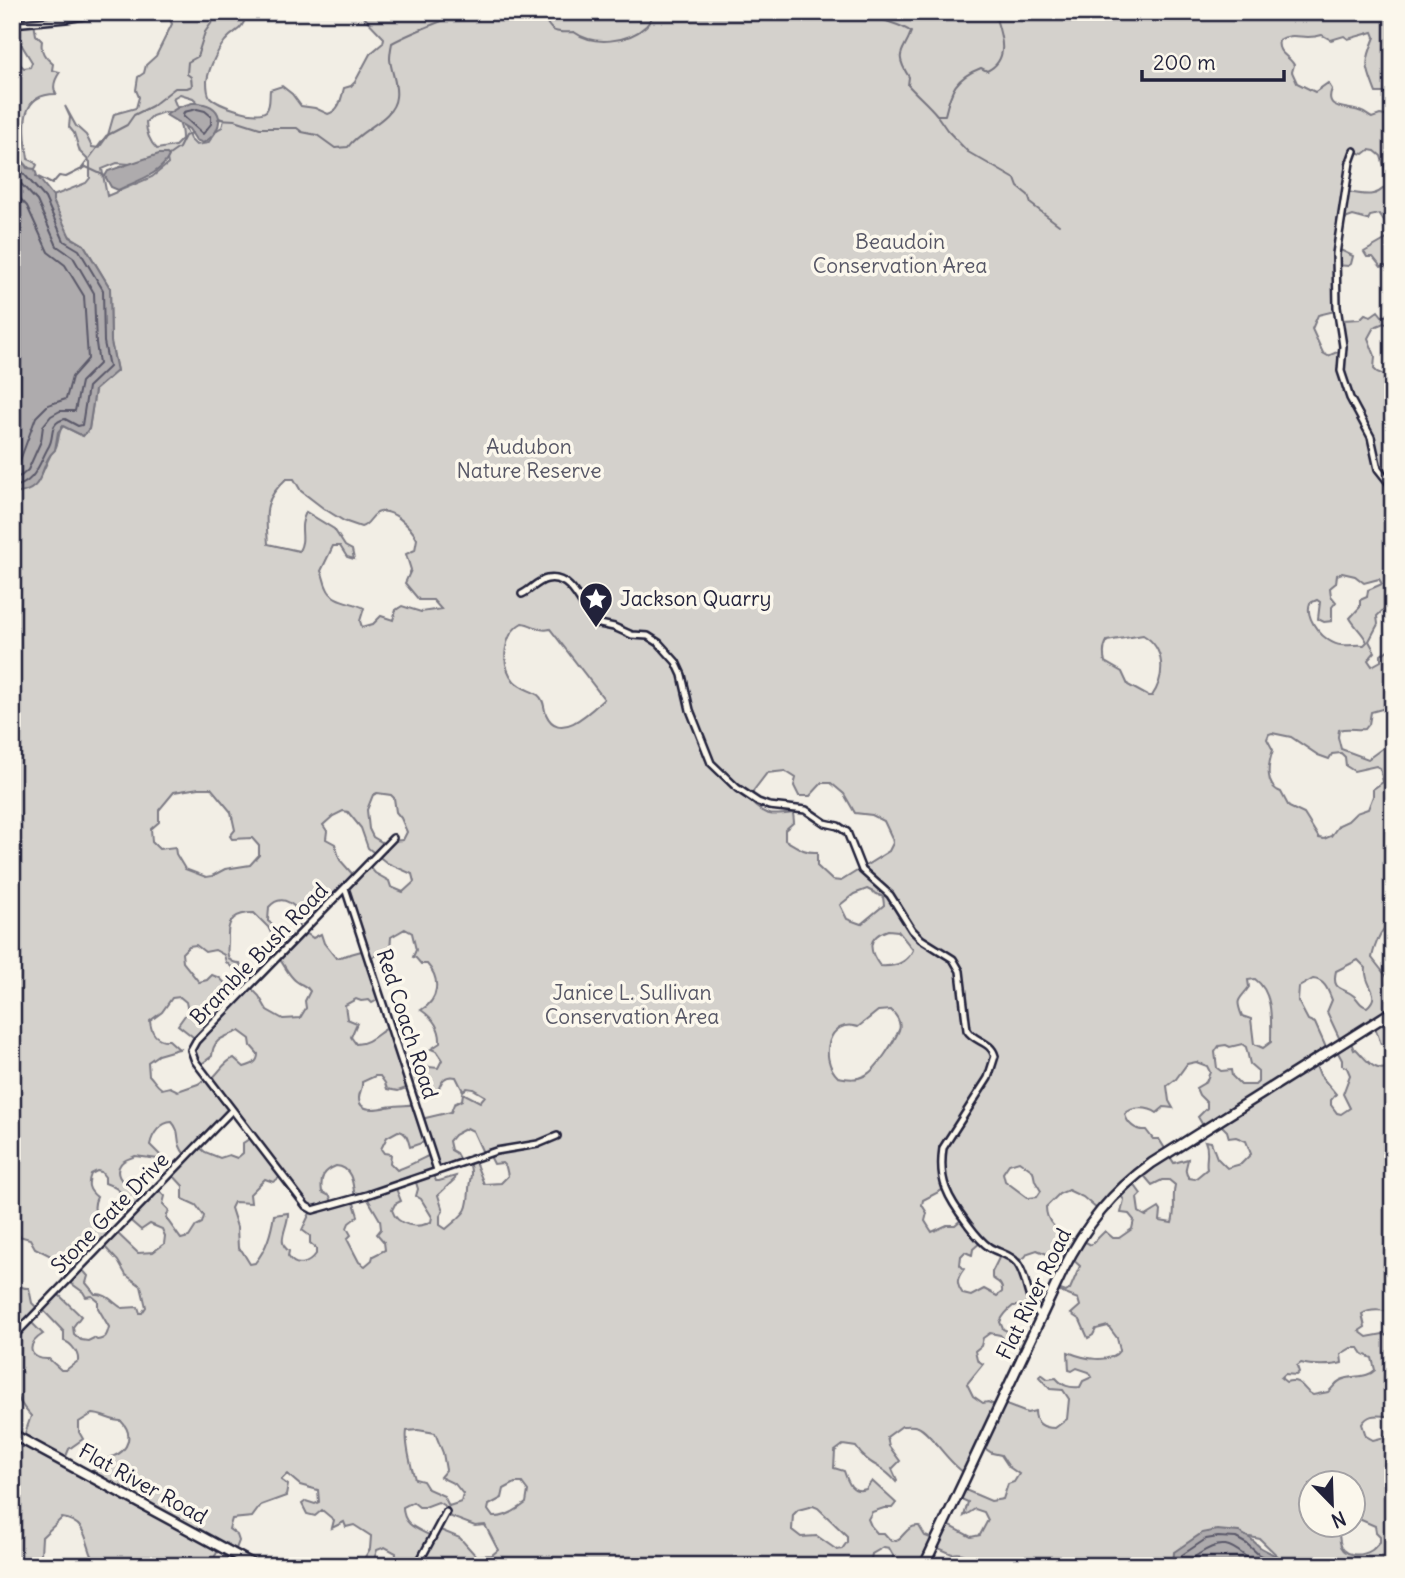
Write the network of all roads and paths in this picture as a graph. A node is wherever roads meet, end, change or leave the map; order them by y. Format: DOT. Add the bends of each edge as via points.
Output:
graph roads {
  1 [pos="107,12"];
  2 [pos="12,24"];
  3 [pos="1354,151"];
  4 [pos="1393,488"];
  5 [pos="522,594"];
  6 [pos="393,838"];
  7 [pos="345,888"];
  8 [pos="1393,1011"];
  9 [pos="232,1110"];
  10 [pos="557,1136"];
  11 [pos="437,1170"];
  12 [pos="1041,1317"];
  13 [pos="12,1338"];
  14 [pos="12,1434"];
  15 [pos="446,1512"];
  16 [pos="256,1566"];
  17 [pos="417,1566"];
  18 [pos="923,1566"];
  1 -- 2 [label="street"];
  3 -- 4 [label="street" via="1336,254 1341,371 1371,437 1378,469"];
  5 -- 12 [label="street" via="545,579 555,580 574,591 595,623 659,643 682,675 711,763 758,802 806,810 847,832 862,870 894,900 921,939 956,963 968,1032 988,1045 995,1056 988,1078 943,1148 945,1188 953,1206 983,1242 1018,1265 1032,1306"];
  6 -- 7 [label="street, Bramble Bush Road"];
  7 -- 9 [label="street, Bramble Bush Road" via="191,1048 195,1061"];
  7 -- 11 [label="street, Red Coach Road"];
  8 -- 12 [label="main road, Flat River Road" via="1122,1186 1088,1225"];
  9 -- 11 [label="street, Bramble Bush Road" via="313,1210"];
  9 -- 13 [label="street, Stone Gate Drive"];
  10 -- 11 [label="street, Bramble Bush Road"];
  12 -- 18 [label="main road, Flat River Road"];
  14 -- 16 [label="main road, Flat River Road"];
  15 -- 17 [label="street"];
}
